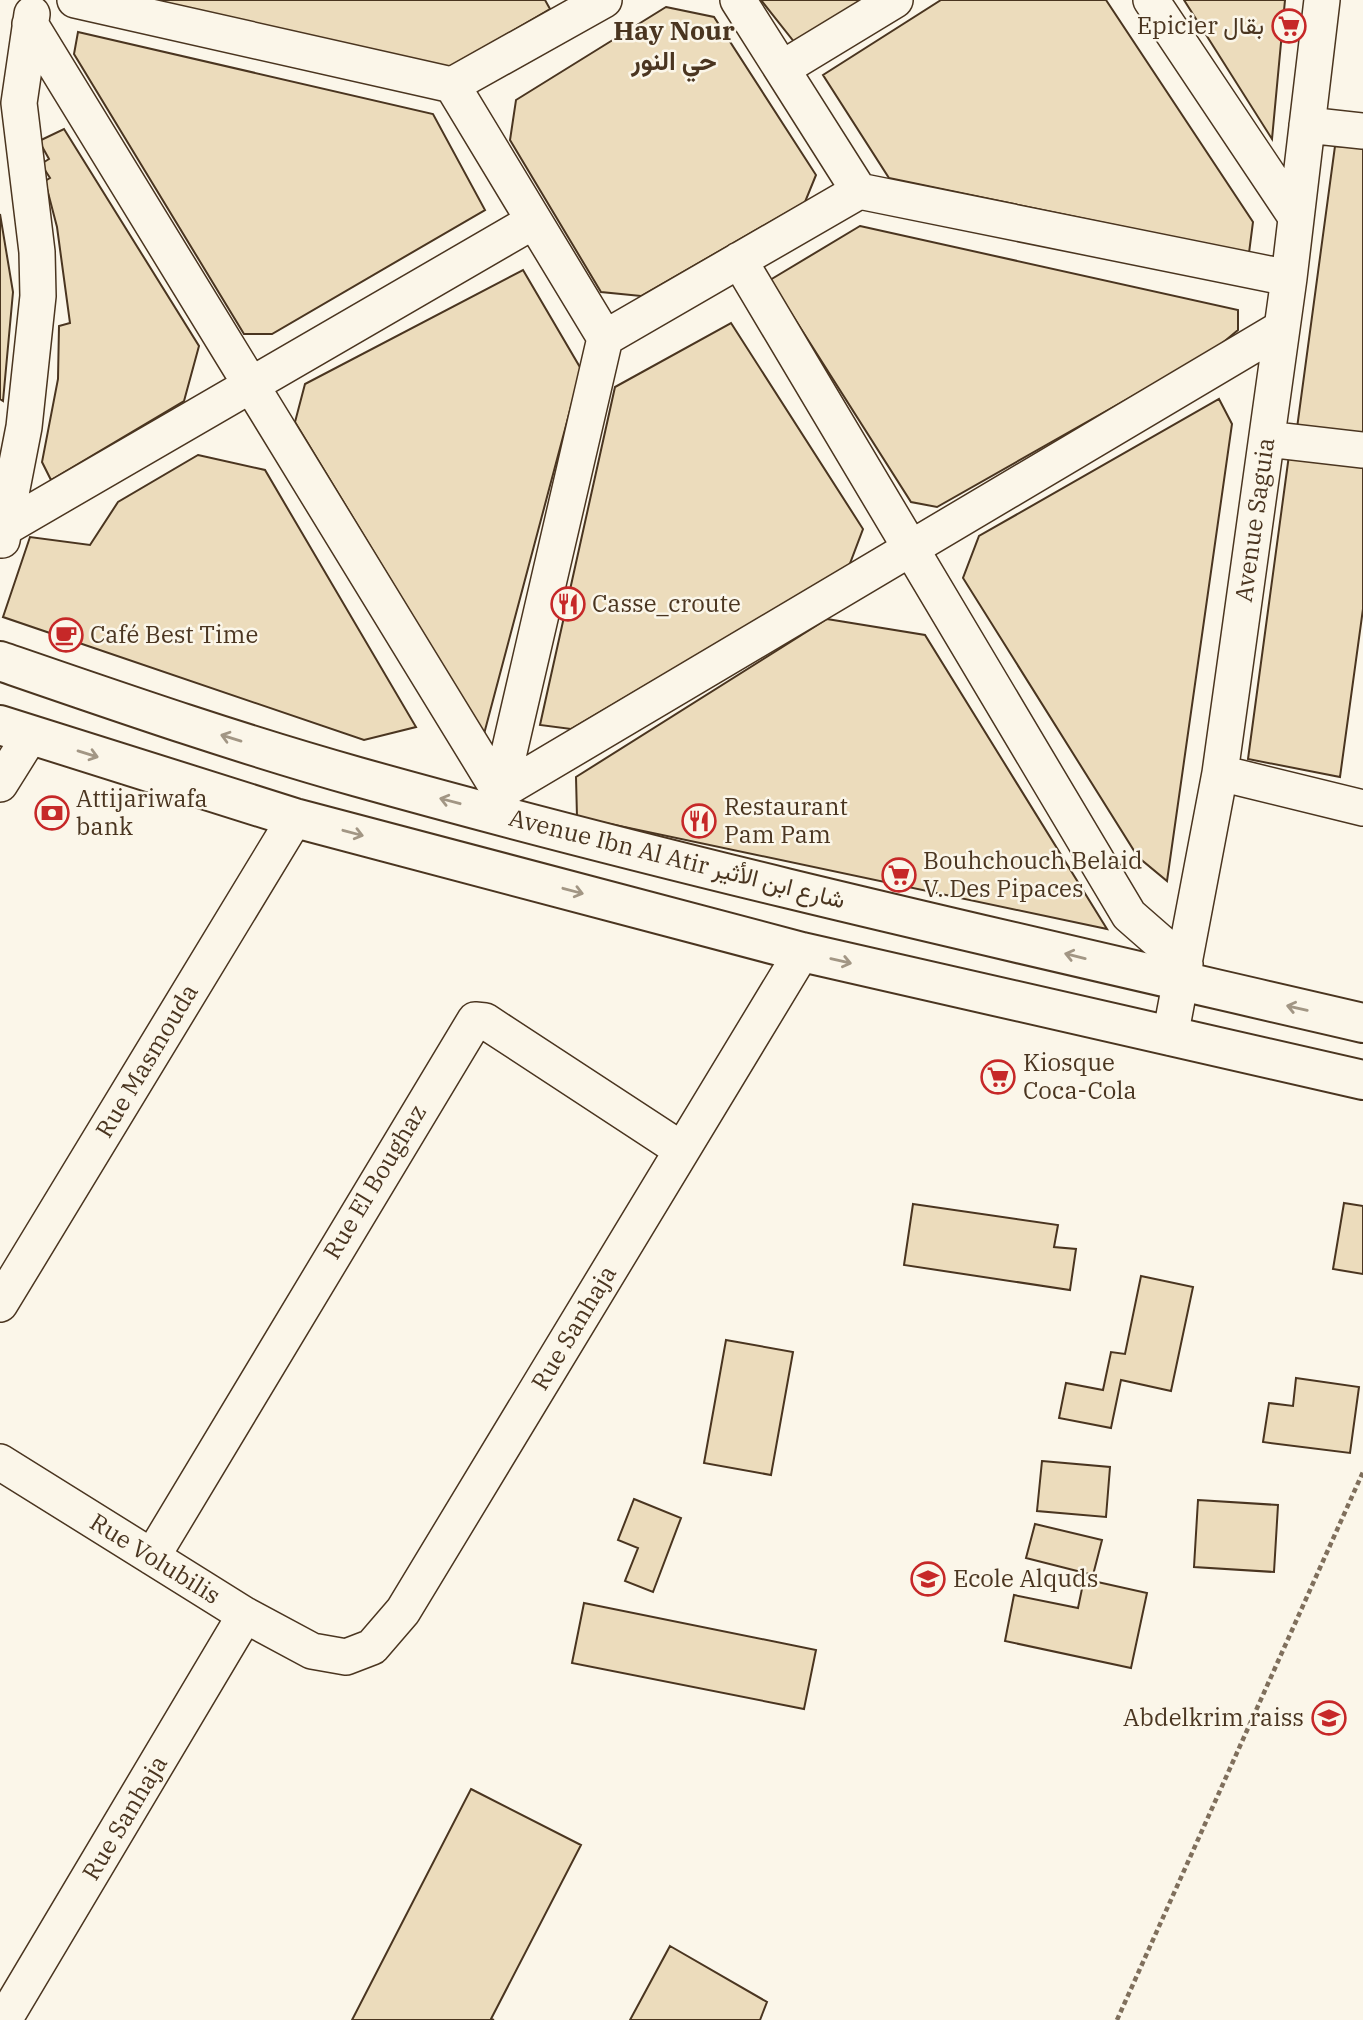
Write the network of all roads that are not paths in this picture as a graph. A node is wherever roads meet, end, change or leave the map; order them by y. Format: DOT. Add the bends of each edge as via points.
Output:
graph roads {
  1 [pos="75,0"];
  2 [pos="738,0"];
  3 [pos="895,0"];
  4 [pos="1152,0"];
  5 [pos="1322,0"];
  6 [pos="586,4"];
  7 [pos="33,12"];
  8 [pos="783,68"];
  9 [pos="452,85"];
  10 [pos="1307,125"];
  11 [pos="1363,131"];
  12 [pos="10,132"];
  13 [pos="859,191"];
  14 [pos="1296,217"];
  15 [pos="532,222"];
  16 [pos="739,260"];
  17 [pos="1289,278"];
  18 [pos="1282,328"];
  19 [pos="605,338"];
  20 [pos="250,384"];
  21 [pos="12,422"];
  22 [pos="1267,439"];
  23 [pos="1363,450"];
  24 [pos="3,537"];
  25 [pos="912,546"];
  26 [pos="0,661"];
  27 [pos="15,730"];
  28 [pos="1220,773"];
  29 [pos="0,784"];
  30 [pos="498,802"];
  31 [pos="1363,808"];
  32 [pos="295,818"];
  33 [pos="802,952"];
  34 [pos="1183,973"];
  35 [pos="1363,1023"];
  36 [pos="1170,1037"];
  37 [pos="1363,1080"];
  38 [pos="682,1150"];
  39 [pos="0,1304"];
  40 [pos="0,1462"];
  41 [pos="152,1557"];
  42 [pos="245,1615"];
  43 [pos="312,1651"];
  44 [pos="4,2020"];
  1 -- 9 [label="street"];
  2 -- 8 [label="street"];
  3 -- 8 [label="street"];
  4 -- 14 [label="street"];
  5 -- 10 [label="street, Avenue Saguia"];
  6 -- 9 [label="street"];
  7 -- 12 [label="street"];
  7 -- 20 [label="street"];
  8 -- 13 [label="street"];
  9 -- 15 [label="street"];
  10 -- 11 [label="street"];
  10 -- 14 [label="street, Avenue Saguia"];
  12 -- 21 [label="street" via="37,252 38,296"];
  13 -- 16 [label="street"];
  13 -- 17 [label="street"];
  14 -- 17 [label="street, Avenue Saguia"];
  15 -- 19 [label="street"];
  15 -- 20 [label="street"];
  16 -- 19 [label="street"];
  16 -- 25 [label="street"];
  17 -- 18 [label="street, Avenue Saguia"];
  18 -- 22 [label="street, Avenue Saguia"];
  18 -- 25 [label="street"];
  19 -- 30 [label="street"];
  20 -- 24 [label="street"];
  20 -- 30 [label="street"];
  21 -- 24 [label="street"];
  22 -- 23 [label="street"];
  22 -- 28 [label="street, Avenue Saguia"];
  25 -- 30 [label="street"];
  25 -- 34 [label="street" via="1129,915"];
  30 -- 26 [label="street, Avenue Ibn Al Atir شارع ابن الأثير, one-way" via="356,776 198,729"];
  27 -- 29 [label="street"];
  27 -- 32 [label="street, one-way"];
  28 -- 31 [label="street"];
  28 -- 34 [label="street, Avenue Saguia"];
  34 -- 30 [label="street, Avenue Ibn Al Atir شارع ابن الأثير, one-way"];
  32 -- 33 [label="street, one-way"];
  32 -- 39 [label="street, Rue Masmouda"];
  33 -- 36 [label="street, one-way"];
  33 -- 38 [label="street, Rue Sanhaja"];
  35 -- 34 [label="street, Avenue Ibn Al Atir شارع ابن الأثير, one-way"];
  34 -- 36 [label="street, Avenue Saguia"];
  36 -- 37 [label="street"];
  38 -- 41 [label="street, Rue El Boughaz" via="485,1021 471,1022"];
  38 -- 43 [label="street, Rue Sanhaja" via="403,1611 372,1647 346,1657"];
  40 -- 41 [label="street, Rue Volubilis"];
  41 -- 42 [label="street, Rue Volubilis"];
  42 -- 43 [label="street, Rue Volubilis"];
  42 -- 44 [label="street, Rue Sanhaja"];
}
